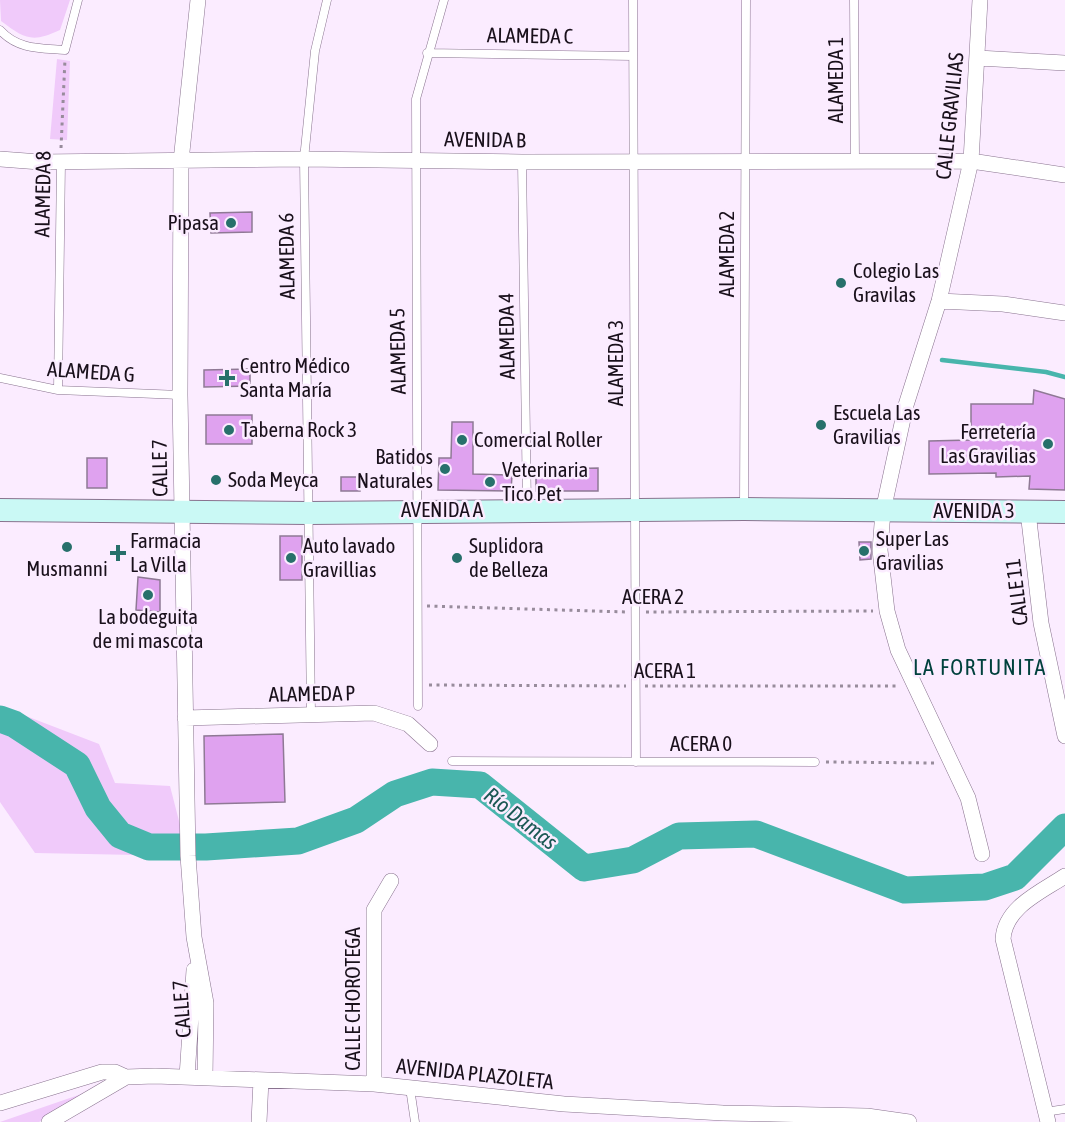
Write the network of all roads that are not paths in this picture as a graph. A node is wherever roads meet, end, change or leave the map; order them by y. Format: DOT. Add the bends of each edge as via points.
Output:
graph roads {
  1 [pos="78,0"];
  2 [pos="198,0"];
  3 [pos="327,0"];
  4 [pos="444,0"];
  5 [pos="633,0"];
  6 [pos="746,0"];
  7 [pos="854,0"];
  8 [pos="980,0"];
  9 [pos="0,30"];
  10 [pos="427,53"];
  11 [pos="633,56"];
  12 [pos="978,58"];
  13 [pos="1065,63"];
  14 [pos="0,159"];
  15 [pos="304,159"];
  16 [pos="855,160"];
  17 [pos="181,161"];
  18 [pos="414,161"];
  19 [pos="745,161"];
  20 [pos="971,161"];
  21 [pos="61,162"];
  22 [pos="522,162"];
  23 [pos="634,162"];
  24 [pos="1065,175"];
  25 [pos="939,301"];
  26 [pos="1065,313"];
  27 [pos="0,378"];
  28 [pos="58,390"];
  29 [pos="180,395"];
  30 [pos="744,509"];
  31 [pos="0,510"];
  32 [pos="419,510"];
  33 [pos="527,510"];
  34 [pos="634,510"];
  35 [pos="181,511"];
  36 [pos="883,511"];
  37 [pos="1029,512"];
  38 [pos="1065,512"];
  39 [pos="309,513"];
  40 [pos="1060,688"];
  41 [pos="418,706"];
  42 [pos="311,714"];
  43 [pos="185,718"];
  44 [pos="1065,736"];
  45 [pos="430,744"];
  46 [pos="452,761"];
  47 [pos="636,762"];
  48 [pos="815,762"];
  49 [pos="982,854"];
  50 [pos="1065,876"];
  51 [pos="391,881"];
  52 [pos="195,937"];
  53 [pos="126,1077"];
  54 [pos="187,1077"];
  55 [pos="205,1078"];
  56 [pos="261,1080"];
  57 [pos="374,1084"];
  58 [pos="410,1087"];
  59 [pos="0,1102"];
  60 [pos="1065,1109"];
  61 [pos="1047,1117"];
  62 [pos="791,1118"];
  63 [pos="49,1122"];
  64 [pos="259,1122"];
  65 [pos="415,1122"];
  66 [pos="909,1122"];
  1 -- 9 [label="lane" via="65,50 27,47"];
  2 -- 17 [label="street, CALLE 7"];
  3 -- 15 [label="lane, ALAMEDA 6" via="315,51"];
  4 -- 10 [label="lane, ALAMEDA 5"];
  5 -- 11 [label="lane, ALAMEDA 3"];
  6 -- 19 [label="lane, ALAMEDA 2"];
  7 -- 16 [label="lane, ALAMEDA 1"];
  8 -- 12 [label="street, CALLE GRAVILIAS"];
  10 -- 11 [label="lane, ALAMEDA C"];
  10 -- 18 [label="lane, ALAMEDA 5" via="416,99"];
  11 -- 23 [label="lane, ALAMEDA 3"];
  12 -- 13 [label="street"];
  12 -- 20 [label="street, CALLE GRAVILIAS"];
  14 -- 21 [label="street, AVENIDA B"];
  15 -- 17 [label="street, AVENIDA B"];
  15 -- 18 [label="street, AVENIDA B"];
  15 -- 39 [label="lane, ALAMEDA 6"];
  16 -- 19 [label="street, AVENIDA B"];
  16 -- 20 [label="street, AVENIDA B"];
  17 -- 21 [label="street, AVENIDA B"];
  17 -- 29 [label="street, CALLE 7"];
  18 -- 22 [label="street, AVENIDA B"];
  18 -- 32 [label="lane, ALAMEDA 5"];
  19 -- 23 [label="street, AVENIDA B"];
  19 -- 30 [label="lane, ALAMEDA 2"];
  20 -- 24 [label="street, AVENIDA B"];
  20 -- 25 [label="street, CALLE GRAVILIAS"];
  21 -- 28 [label="lane, ALAMEDA 8"];
  22 -- 23 [label="street, AVENIDA B"];
  22 -- 33 [label="lane, ALAMEDA 4"];
  23 -- 34 [label="lane, ALAMEDA 3"];
  25 -- 26 [label="street" via="1003,304"];
  25 -- 36 [label="street, CALLE GRAVILIAS" via="906,405"];
  27 -- 28 [label="lane, ALAMEDA G"];
  28 -- 29 [label="lane, ALAMEDA G"];
  29 -- 35 [label="street, CALLE 7"];
  30 -- 34 [label="street, AVENIDA A"];
  30 -- 36 [label="street, AVENIDA A"];
  31 -- 35 [label="street, AVENIDA A"];
  32 -- 33 [label="street, AVENIDA A"];
  32 -- 39 [label="street, AVENIDA A"];
  32 -- 41 [label="lane, ALAMEDA 5"];
  33 -- 34 [label="street, AVENIDA A"];
  34 -- 47 [label="lane, ALAMEDA 3"];
  35 -- 39 [label="street, AVENIDA A"];
  35 -- 43 [label="street, CALLE 7"];
  36 -- 37 [label="street, AVENIDA 3"];
  36 -- 49 [label="street, CALLE GRAVILIAS" via="880,550 887,611 898,650 968,798"];
  37 -- 38 [label="street, AVENIDA 3"];
  37 -- 40 [label="street, CALLE 11" via="1041,623"];
  39 -- 42 [label="lane"];
  40 -- 44 [label="street, CALLE 11"];
  42 -- 43 [label="street, ALAMEDA P"];
  42 -- 45 [label="street, ALAMEDA P" via="374,713 408,724"];
  43 -- 52 [label="street, CALLE 7" via="188,856"];
  46 -- 47 [label="lane, ACERA 0"];
  47 -- 48 [label="lane, ACERA 0"];
  50 -- 61 [label="street" via="1021,906 1004,926 1003,939"];
  51 -- 57 [label="street, CALLE CHOROTEGA" via="374,910"];
  52 -- 54 [label="street, CALLE 7"];
  52 -- 55 [label="street, CALLE 7" via="206,1004"];
  53 -- 54 [label="street, AVENIDA PLAZOLETA"];
  53 -- 59 [label="street, AVENIDA PLAZOLETA" via="102,1072"];
  53 -- 63 [label="street"];
  54 -- 55 [label="street, AVENIDA PLAZOLETA"];
  55 -- 56 [label="street, AVENIDA PLAZOLETA"];
  56 -- 57 [label="street, AVENIDA PLAZOLETA"];
  56 -- 64 [label="street"];
  57 -- 58 [label="street, AVENIDA PLAZOLETA"];
  58 -- 62 [label="street, AVENIDA PLAZOLETA" via="564,1104"];
  58 -- 65 [label="lane"];
  60 -- 61 [label="lane"];
  62 -- 66 [label="street, AVENIDA PLAZOLETA" via="867,1116"];
}
